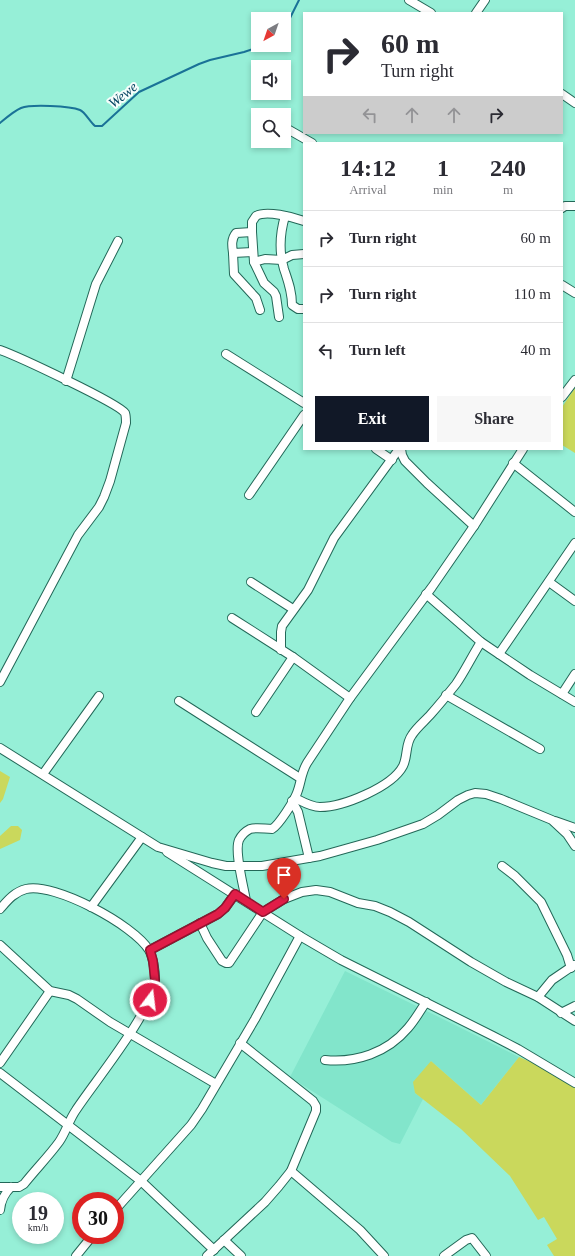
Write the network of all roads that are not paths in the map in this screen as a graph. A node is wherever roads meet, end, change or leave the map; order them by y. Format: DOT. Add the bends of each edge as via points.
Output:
graph roads {
  1 [pos="409,0"];
  2 [pos="485,0"];
  3 [pos="429,12"];
  4 [pos="477,12"];
  5 [pos="563,95"];
  6 [pos="575,103"];
  7 [pos="291,131"];
  8 [pos="310,142"];
  9 [pos="575,206"];
  10 [pos="563,207"];
  11 [pos="285,216"];
  12 [pos="303,221"];
  13 [pos="252,232"];
  14 [pos="118,241"];
  15 [pos="253,252"];
  16 [pos="232,253"];
  17 [pos="303,254"];
  18 [pos="282,260"];
  19 [pos="254,262"];
  20 [pos="563,286"];
  21 [pos="575,293"];
  22 [pos="292,305"];
  23 [pos="278,306"];
  24 [pos="303,309"];
  25 [pos="260,310"];
  26 [pos="279,317"];
  27 [pos="0,350"];
  28 [pos="226,354"];
  29 [pos="575,380"];
  30 [pos="66,381"];
  31 [pos="563,396"];
  32 [pos="303,401"];
  33 [pos="303,416"];
  34 [pos="377,450"];
  35 [pos="399,450"];
  36 [pos="400,450"];
  37 [pos="522,450"];
  38 [pos="392,460"];
  39 [pos="513,463"];
  40 [pos="249,495"];
  41 [pos="575,512"];
  42 [pos="474,526"];
  43 [pos="575,543"];
  44 [pos="251,582"];
  45 [pos="548,582"];
  46 [pos="426,594"];
  47 [pos="575,601"];
  48 [pos="293,609"];
  49 [pos="232,618"];
  50 [pos="480,642"];
  51 [pos="281,650"];
  52 [pos="500,654"];
  53 [pos="292,657"];
  54 [pos="575,674"];
  55 [pos="0,682"];
  56 [pos="562,694"];
  57 [pos="446,695"];
  58 [pos="99,696"];
  59 [pos="350,698"];
  60 [pos="179,702"];
  61 [pos="575,702"];
  62 [pos="256,712"];
  63 [pos="0,748"];
  64 [pos="540,749"];
  65 [pos="43,774"];
  66 [pos="300,778"];
  67 [pos="294,800"];
  68 [pos="552,820"];
  69 [pos="575,828"];
  70 [pos="142,837"];
  71 [pos="575,846"];
  72 [pos="158,847"];
  73 [pos="309,858"];
  74 [pos="502,866"];
  75 [pos="240,867"];
  76 [pos="235,894"];
  77 [pos="246,901"];
  78 [pos="91,906"];
  79 [pos="0,909"];
  80 [pos="263,912"];
  81 [pos="200,923"];
  82 [pos="300,936"];
  83 [pos="0,945"];
  84 [pos="150,950"];
  85 [pos="573,966"];
  86 [pos="50,991"];
  87 [pos="538,998"];
  88 [pos="426,1002"];
  89 [pos="575,1006"];
  90 [pos="561,1013"];
  91 [pos="575,1021"];
  92 [pos="129,1034"];
  93 [pos="240,1043"];
  94 [pos="325,1060"];
  95 [pos="0,1063"];
  96 [pos="0,1073"];
  97 [pos="216,1084"];
  98 [pos="575,1084"];
  99 [pos="68,1125"];
  100 [pos="291,1171"];
  101 [pos="141,1181"];
  102 [pos="0,1186"];
  103 [pos="11,1187"];
  104 [pos="124,1200"];
  105 [pos="0,1210"];
  106 [pos="224,1240"];
  107 [pos="86,1244"];
  108 [pos="214,1250"];
  109 [pos="76,1256"];
  110 [pos="207,1256"];
  111 [pos="241,1256"];
  112 [pos="384,1256"];
  113 [pos="444,1256"];
  114 [pos="486,1256"];
  1 -- 3 [label="street"];
  2 -- 4 [label="street"];
  5 -- 6 [label="street"];
  7 -- 8 [label="street"];
  9 -- 10 [label="street"];
  11 -- 12 [label="street"];
  11 -- 13 [label="street" via="258,215 254,219"];
  11 -- 18 [label="street" via="281,233"];
  13 -- 15 [label="street"];
  13 -- 16 [label="street" via="236,233"];
  14 -- 30 [label="street" via="96,284"];
  15 -- 16 [label="street"];
  15 -- 19 [label="street"];
  16 -- 25 [label="street" via="234,274 256,298"];
  17 -- 18 [label="street" via="292,255"];
  18 -- 19 [label="street" via="265,259"];
  18 -- 22 [label="street" via="290,283"];
  19 -- 23 [label="street" via="264,283 274,292"];
  20 -- 21 [label="street"];
  22 -- 23 [label="street"];
  22 -- 24 [label="street"];
  23 -- 26 [label="street"];
  27 -- 30 [label="street"];
  28 -- 32 [label="street"];
  29 -- 31 [label="street"];
  30 -- 55 [label="street" via="117,407 125,414 126,423 104,497 78,535"];
  33 -- 40 [label="street"];
  34 -- 38 [label="street"];
  35 -- 38 [label="street"];
  36 -- 42 [label="street" via="405,461"];
  37 -- 39 [label="street"];
  38 -- 48 [label="street" via="334,538 308,590"];
  39 -- 41 [label="street"];
  39 -- 42 [label="street"];
  42 -- 46 [label="street"];
  43 -- 45 [label="street"];
  44 -- 48 [label="street"];
  45 -- 47 [label="street"];
  45 -- 52 [label="street"];
  46 -- 50 [label="street"];
  46 -- 59 [label="street"];
  48 -- 51 [label="street" via="282,626"];
  49 -- 51 [label="street"];
  50 -- 52 [label="street"];
  50 -- 57 [label="street"];
  51 -- 53 [label="street"];
  52 -- 56 [label="street"];
  53 -- 59 [label="street"];
  53 -- 62 [label="street"];
  54 -- 56 [label="street"];
  56 -- 61 [label="street"];
  57 -- 64 [label="street"];
  57 -- 67 [label="street" via="412,735 407,745 406,759 399,772 376,790 358,798 320,807"];
  58 -- 65 [label="street"];
  59 -- 66 [label="street" via="302,771"];
  60 -- 66 [label="street"];
  63 -- 65 [label="street"];
  65 -- 70 [label="street"];
  66 -- 67 [label="street" via="300,786"];
  67 -- 73 [label="street"];
  67 -- 75 [label="street" via="274,828 250,829 244,833 239,840"];
  68 -- 69 [label="street"];
  68 -- 71 [label="street"];
  68 -- 73 [label="street" via="501,799 475,793 458,800 423,824 377,840"];
  70 -- 72 [label="street"];
  70 -- 78 [label="street"];
  72 -- 75 [label="street" via="212,863"];
  72 -- 76 [label="street"];
  73 -- 75 [label="street"];
  74 -- 85 [label="street" via="540,902"];
  75 -- 77 [label="street"];
  76 -- 77 [label="street"];
  76 -- 81 [label="street" via="218,914"];
  77 -- 80 [label="street"];
  78 -- 79 [label="street" via="39,888 25,889 13,894"];
  78 -- 84 [label="street" via="122,924 139,937"];
  80 -- 81 [label="street" via="229,963 222,961"];
  80 -- 82 [label="street"];
  80 -- 87 [label="street" via="284,899 316,890 375,906 410,922 471,962"];
  81 -- 84 [label="street"];
  82 -- 88 [label="street" via="341,960"];
  82 -- 93 [label="street"];
  83 -- 86 [label="street"];
  84 -- 92 [label="street" via="155,980 150,1000"];
  85 -- 87 [label="street" via="552,980"];
  86 -- 92 [label="street" via="70,995"];
  86 -- 95 [label="street"];
  87 -- 90 [label="street"];
  88 -- 94 [label="street" via="408,1028 381,1050 352,1060"];
  88 -- 98 [label="street" via="518,1049"];
  89 -- 90 [label="street"];
  90 -- 91 [label="street"];
  92 -- 97 [label="street"];
  92 -- 99 [label="street" via="74,1112"];
  93 -- 97 [label="street"];
  93 -- 100 [label="street" via="316,1106"];
  96 -- 99 [label="street"];
  97 -- 101 [label="street" via="191,1126"];
  99 -- 101 [label="street"];
  99 -- 103 [label="street" via="59,1142 24,1184"];
  100 -- 106 [label="street" via="265,1202"];
  100 -- 112 [label="street" via="360,1230"];
  101 -- 104 [label="street"];
  101 -- 108 [label="street"];
  102 -- 103 [label="street"];
  103 -- 105 [label="street" via="4,1194"];
  106 -- 108 [label="street"];
  106 -- 111 [label="street"];
  107 -- 109 [label="street"];
  108 -- 110 [label="street"];
  113 -- 114 [label="street" via="472,1238"];
}
